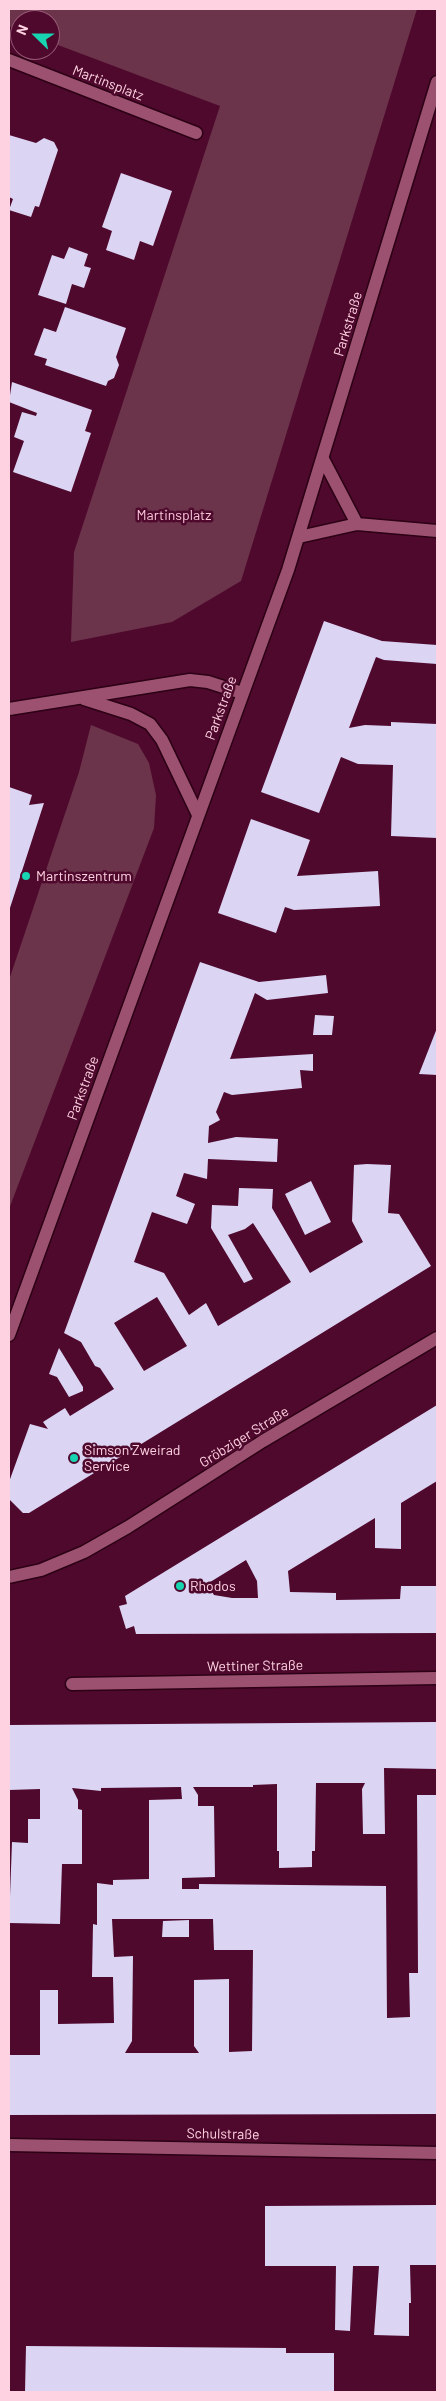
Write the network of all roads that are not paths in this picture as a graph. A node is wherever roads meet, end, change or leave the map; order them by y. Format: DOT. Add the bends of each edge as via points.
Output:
graph roads {
  1 [pos="9,60"];
  2 [pos="437,82"];
  3 [pos="196,133"];
  4 [pos="323,459"];
  5 [pos="357,524"];
  6 [pos="437,531"];
  7 [pos="298,538"];
  8 [pos="242,693"];
  9 [pos="81,698"];
  10 [pos="9,710"];
  11 [pos="198,815"];
  12 [pos="9,1335"];
  13 [pos="437,1338"];
  14 [pos="9,1578"];
  15 [pos="437,1678"];
  16 [pos="72,1684"];
  17 [pos="9,2145"];
  18 [pos="437,2153"];
  1 -- 3 [label="main road, Martinsplatz"];
  2 -- 4 [label="main road, Parkstraße"];
  4 -- 5 [label="main road"];
  4 -- 7 [label="main road, Parkstraße"];
  5 -- 6 [label="main road"];
  5 -- 7 [label="main road"];
  7 -- 8 [label="main road, Parkstraße"];
  8 -- 9 [label="main road" via="190,680"];
  8 -- 11 [label="main road, Parkstraße"];
  9 -- 10 [label="main road"];
  9 -- 11 [label="main road" via="132,714 150,724 162,740"];
  11 -- 12 [label="main road, Parkstraße"];
  13 -- 14 [label="main road, Gröbziger Straße" via="263,1441 128,1527 41,1570"];
  15 -- 16 [label="main road, Wettiner Straße"];
  17 -- 18 [label="main road, Schulstraße"];
}
